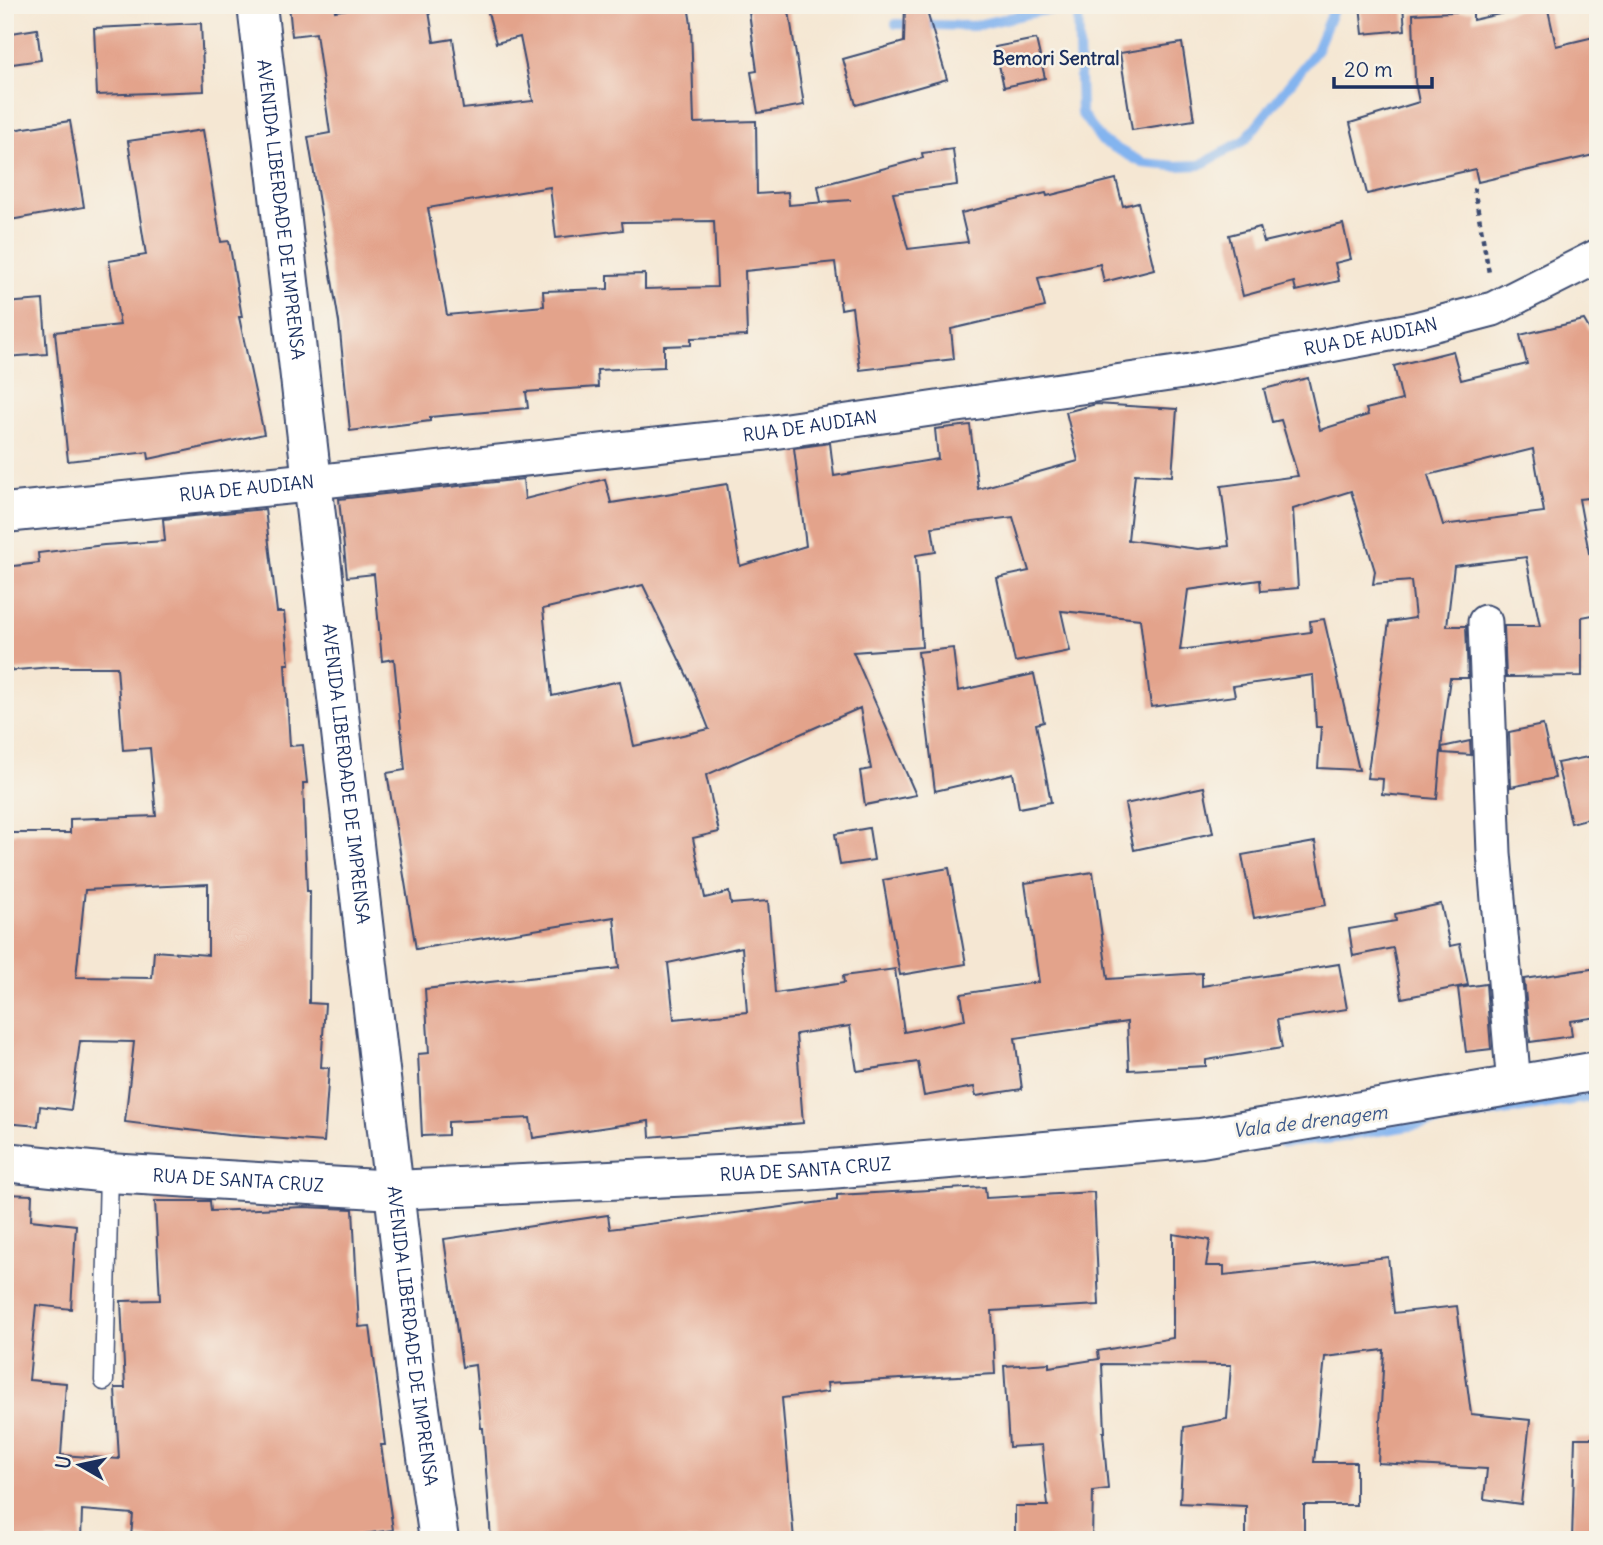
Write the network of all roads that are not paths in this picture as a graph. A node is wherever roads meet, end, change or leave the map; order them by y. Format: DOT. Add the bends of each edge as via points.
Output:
graph roads {
  1 [pos="257,5"];
  2 [pos="1598,256"];
  3 [pos="313,482"];
  4 [pos="5,513"];
  5 [pos="1485,622"];
  6 [pos="1598,1071"];
  7 [pos="1514,1086"];
  8 [pos="5,1163"];
  9 [pos="109,1173"];
  10 [pos="394,1190"];
  11 [pos="104,1381"];
  12 [pos="439,1540"];
  1 -- 3 [label="street, AVENIDA LIBERDADE DE IMPRENSA"];
  2 -- 3 [label="street, RUA DE AUDIAN" via="1493,309 1416,329 1190,371 780,431"];
  3 -- 4 [label="street, RUA DE AUDIAN"];
  3 -- 10 [label="street, AVENIDA LIBERDADE DE IMPRENSA"];
  5 -- 7 [label="street" via="1494,853"];
  6 -- 7 [label="street, RUA DE SANTA CRUZ"];
  7 -- 10 [label="street, RUA DE SANTA CRUZ" via="1201,1139 805,1171"];
  8 -- 9 [label="street, RUA DE SANTA CRUZ"];
  9 -- 10 [label="street, RUA DE SANTA CRUZ"];
  9 -- 11 [label="lane"];
  10 -- 12 [label="street, AVENIDA LIBERDADE DE IMPRENSA"];
}
